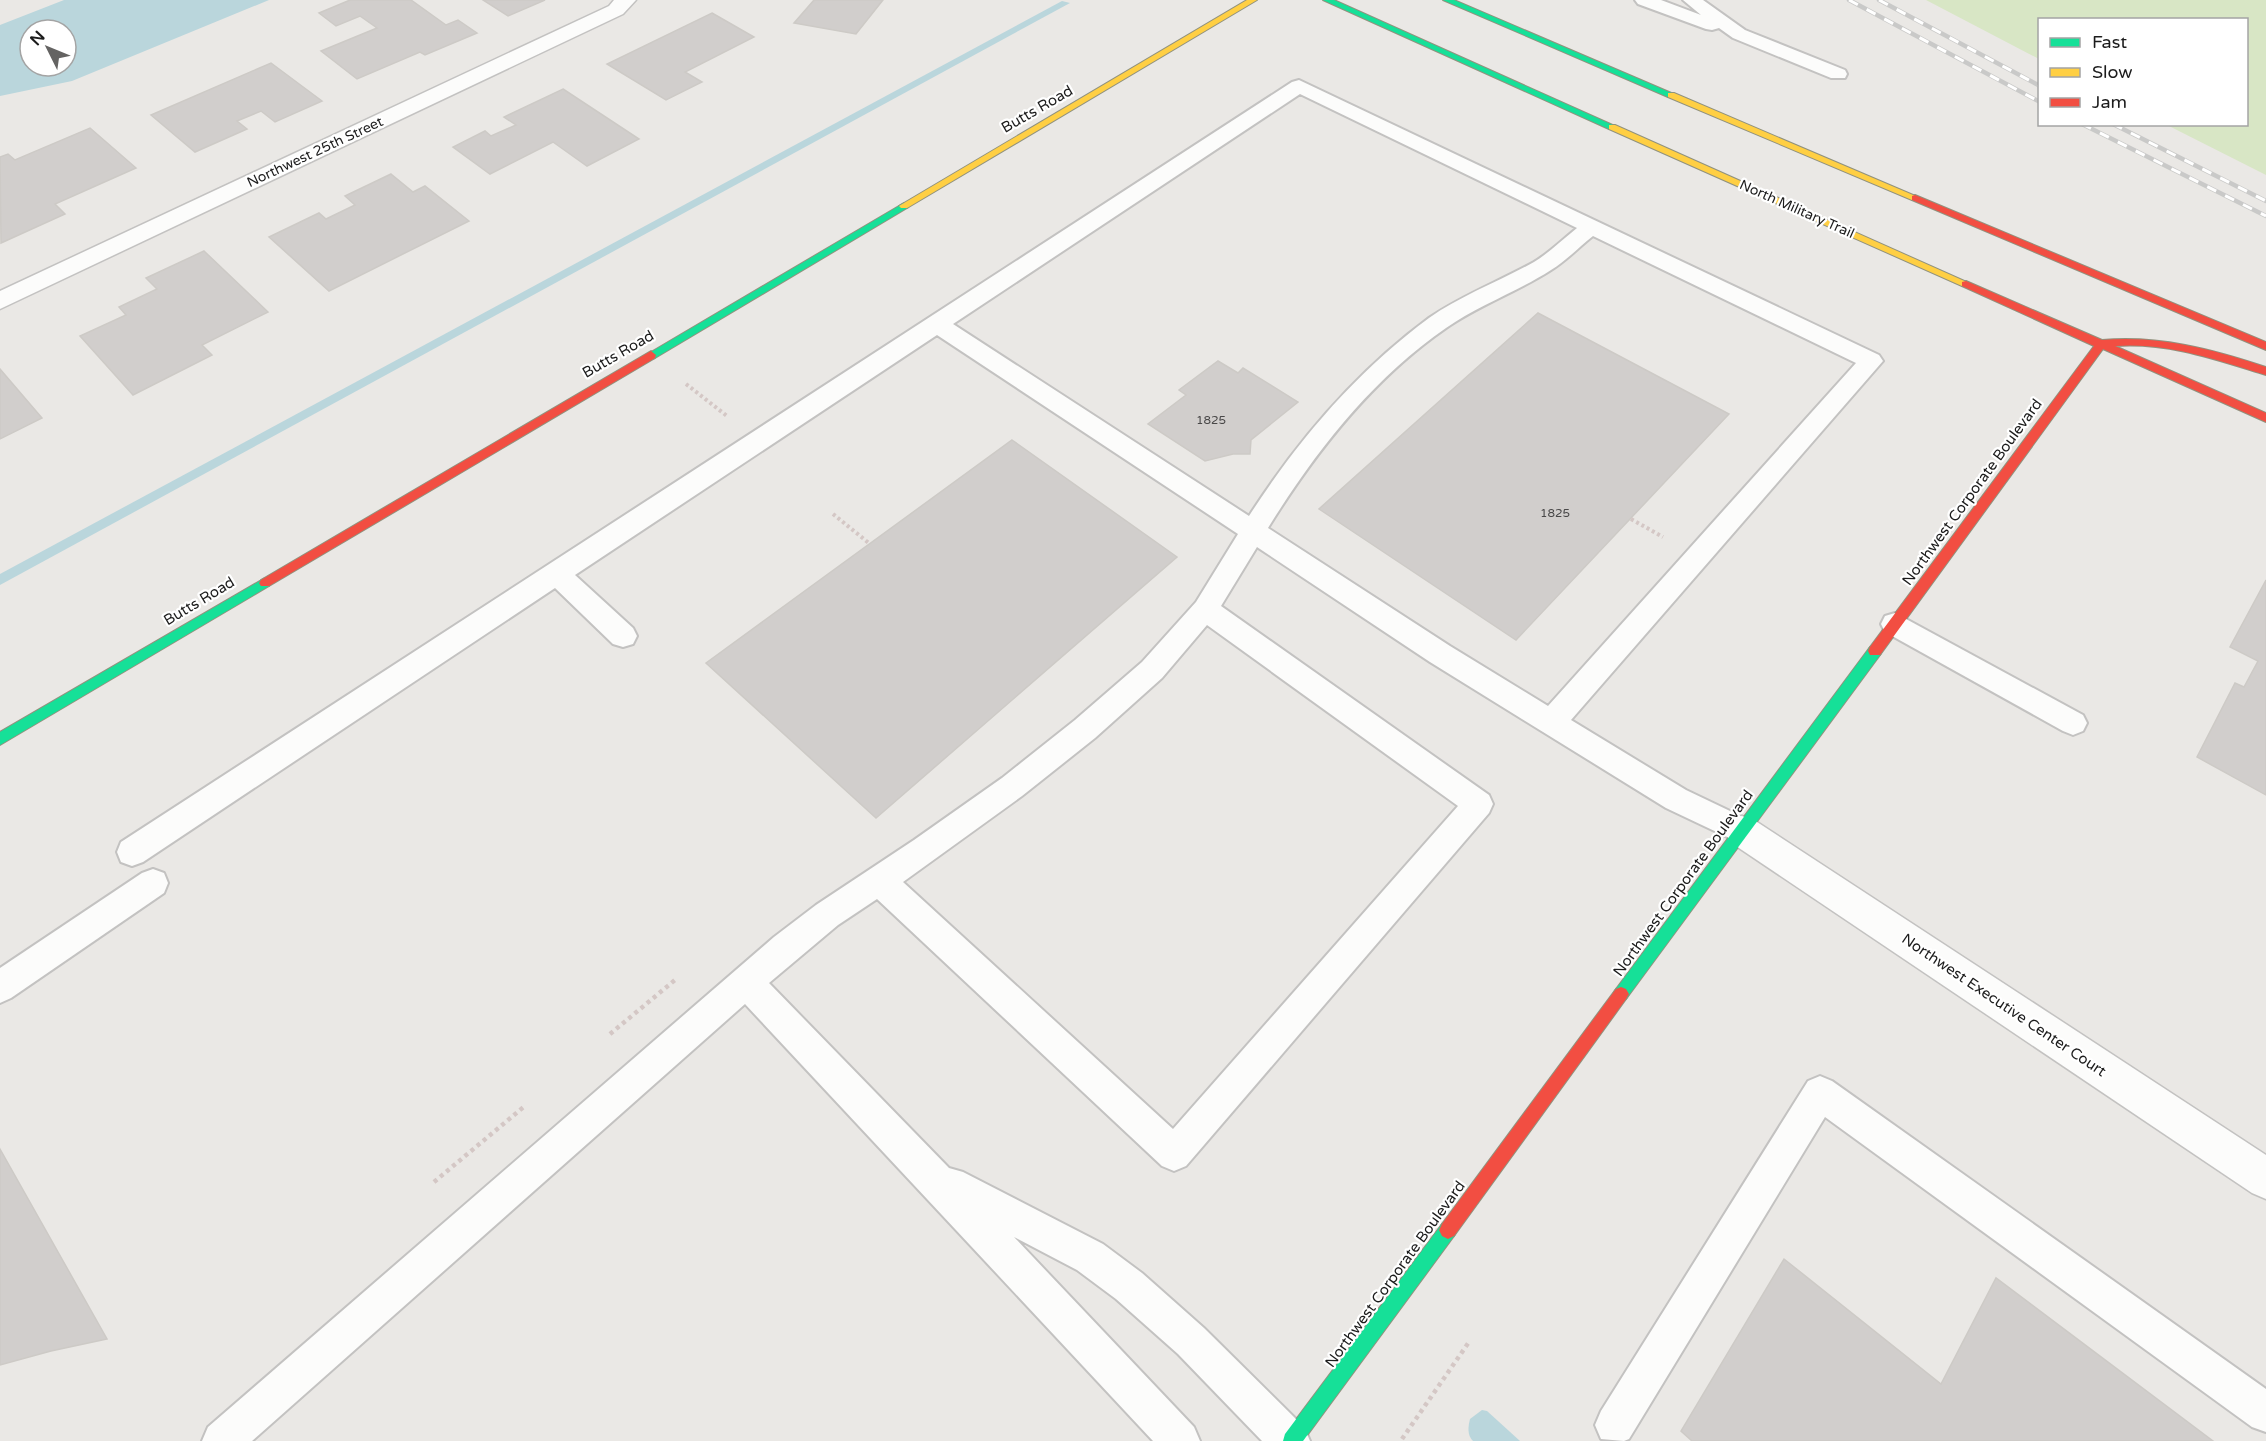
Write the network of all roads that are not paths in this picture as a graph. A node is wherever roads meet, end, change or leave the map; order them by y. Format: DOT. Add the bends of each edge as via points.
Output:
graph roads {
  1 [pos="627,0"];
  2 [pos="1253,0"];
  3 [pos="1327,0"];
  4 [pos="1447,0"];
  5 [pos="1644,0"];
  6 [pos="1692,0"];
  7 [pos="1739,34"];
  8 [pos="1838,74"];
  9 [pos="1591,227"];
  10 [pos="0,301"];
  11 [pos="937,324"];
  12 [pos="2101,344"];
  13 [pos="2266,346"];
  14 [pos="2266,371"];
  15 [pos="2266,418"];
  16 [pos="1254,532"];
  17 [pos="557,574"];
  18 [pos="1205,609"];
  19 [pos="1895,624"];
  20 [pos="623,636"];
  21 [pos="1551,722"];
  22 [pos="2073,723"];
  23 [pos="0,739"];
  24 [pos="1742,831"];
  25 [pos="132,852"];
  26 [pos="879,880"];
  27 [pos="153,883"];
  28 [pos="746,982"];
  29 [pos="0,987"];
  30 [pos="931,1175"];
  31 [pos="2266,1179"];
  32 [pos="2266,1413"];
  33 [pos="1615,1425"];
  34 [pos="222,1441"];
  35 [pos="1180,1441"];
  36 [pos="1291,1441"];
  1 -- 10 [label="street, Northwest 25th Street" via="616,10"];
  2 -- 23 [label="street, Butts Road"];
  3 -- 12 [label="street, North Military Trail"];
  4 -- 13 [label="street"];
  5 -- 7 [label="lane"];
  6 -- 7 [label="lane"];
  7 -- 8 [label="lane"];
  9 -- 11 [label="lane" via="1299,87"];
  9 -- 16 [label="lane" via="1544,265 1439,322 1398,355 1332,419 1287,477"];
  9 -- 21 [label="lane" via="1871,362"];
  11 -- 16 [label="lane"];
  11 -- 17 [label="lane"];
  12 -- 14 [label="street" via="2119,340 2167,342"];
  12 -- 15 [label="street, North Military Trail"];
  12 -- 19 [label="street, Northwest Corporate Boulevard"];
  16 -- 18 [label="lane"];
  16 -- 21 [label="lane"];
  17 -- 20 [label="lane"];
  17 -- 25 [label="lane"];
  18 -- 26 [label="lane" via="1152,670 1078,735 968,820"];
  18 -- 26 [label="lane" via="1478,804 1174,1154"];
  19 -- 22 [label="lane"];
  19 -- 24 [label="street, Northwest Corporate Boulevard"];
  21 -- 24 [label="lane" via="1676,799"];
  24 -- 31 [label="street, Northwest Executive Center Court"];
  24 -- 36 [label="street, Northwest Corporate Boulevard"];
  26 -- 28 [label="lane" via="793,941"];
  27 -- 29 [label="lane"];
  28 -- 30 [label="lane"];
  28 -- 34 [label="lane"];
  30 -- 35 [label="lane"];
  30 -- 36 [label="lane" via="1090,1257 1191,1341"];
  32 -- 33 [label="lane" via="1820,1093"];
}
